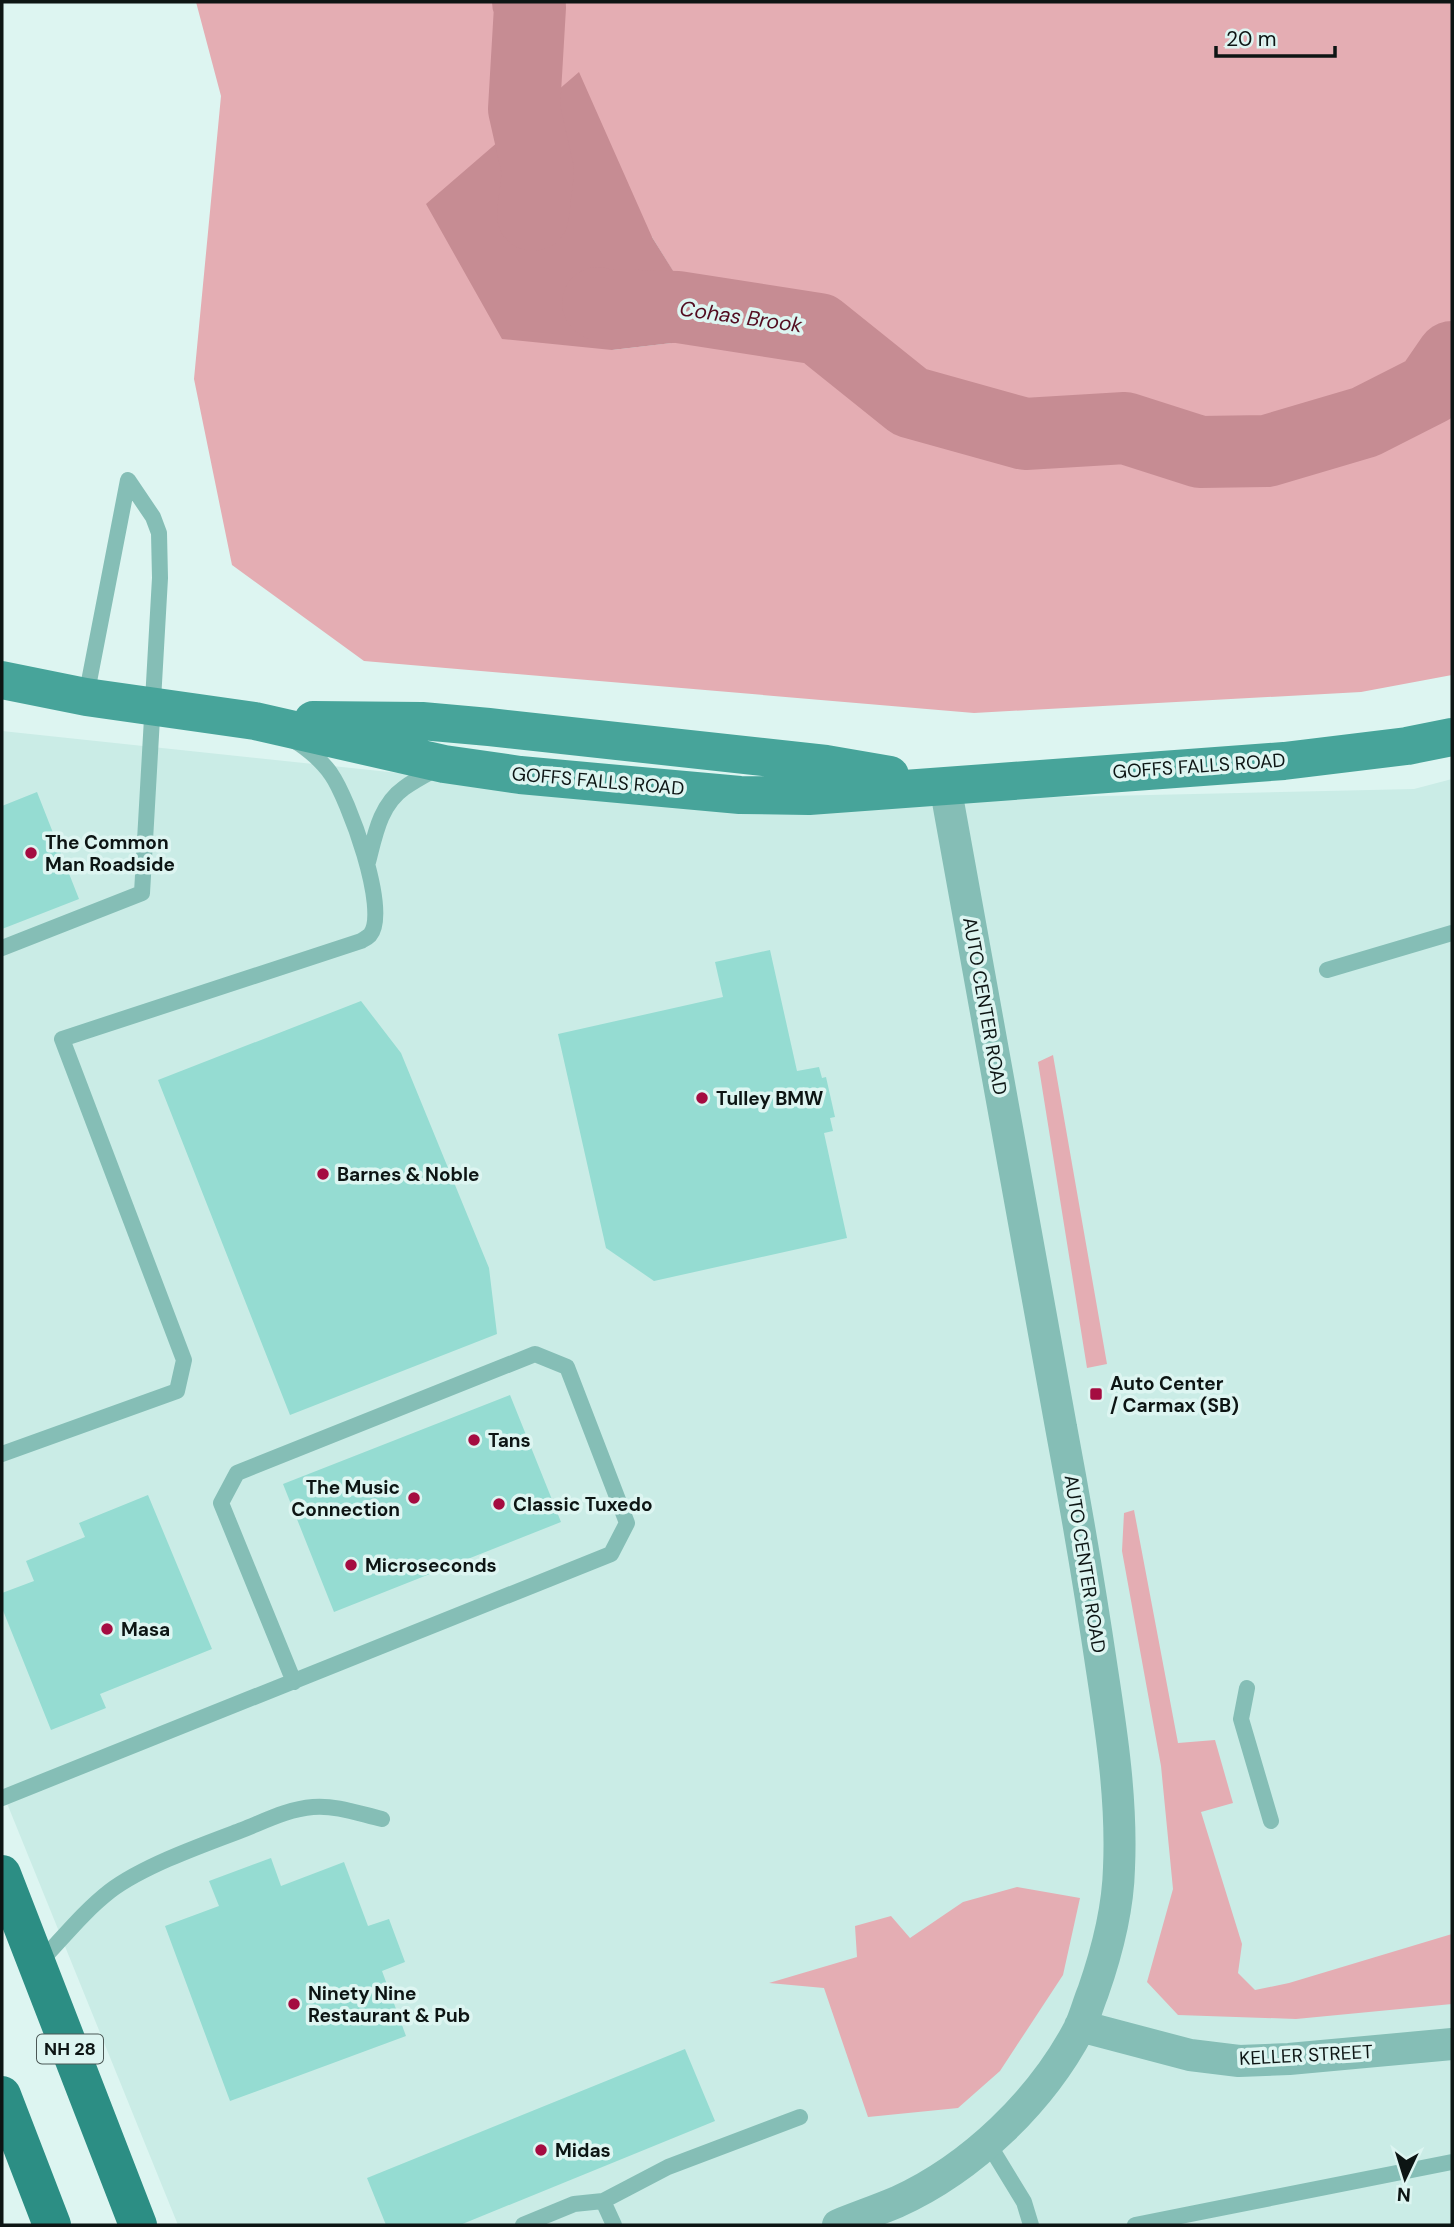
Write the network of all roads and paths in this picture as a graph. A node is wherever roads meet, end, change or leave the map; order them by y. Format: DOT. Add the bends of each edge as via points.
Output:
graph roads {
  1 [pos="2,680"];
  2 [pos="2,692"];
  3 [pos="86,696"];
  4 [pos="152,706"];
  5 [pos="255,721"];
  6 [pos="1452,737"];
  7 [pos="444,764"];
  8 [pos="945,785"];
  9 [pos="368,865"];
  10 [pos="1452,933"];
  11 [pos="2,948"];
  12 [pos="1327,970"];
  13 [pos="2,1454"];
  14 [pos="293,1682"];
  15 [pos="1247,1688"];
  16 [pos="2,1798"];
  17 [pos="382,1819"];
  18 [pos="1271,1821"];
  19 [pos="2,1874"];
  20 [pos="38,1964"];
  21 [pos="1080,2026"];
  22 [pos="1452,2044"];
  23 [pos="2,2095"];
  24 [pos="800,2117"];
  25 [pos="988,2143"];
  26 [pos="1452,2162"];
  27 [pos="603,2201"];
  28 [pos="52,2225"];
  29 [pos="138,2225"];
  30 [pos="523,2225"];
  31 [pos="614,2225"];
  32 [pos="838,2225"];
  33 [pos="1031,2225"];
  34 [pos="1135,2225"];
  1 -- 3 [label="street, GOFFS FALLS ROAD"];
  2 -- 3 [label="street, GOFFS FALLS ROAD"];
  3 -- 4 [label="street, GOFFS FALLS ROAD"];
  3 -- 4 [label="lane" via="128,480 159,533"];
  4 -- 5 [label="street, GOFFS FALLS ROAD"];
  4 -- 11 [label="lane" via="142,893"];
  5 -- 7 [label="street, GOFFS FALLS ROAD"];
  5 -- 8 [label="street, GOFFS FALLS ROAD" via="375,720 475,726 826,764"];
  5 -- 9 [label="lane" via="299,743 331,772 348,805"];
  6 -- 8 [label="street, GOFFS FALLS ROAD" via="1284,761"];
  7 -- 8 [label="street, GOFFS FALLS ROAD" via="740,795 809,796"];
  7 -- 9 [label="lane" via="402,789 384,811"];
  8 -- 21 [label="street, AUTO CENTER ROAD" via="1073,1489 1112,1736 1119,1870 1104,1960"];
  9 -- 13 [label="lane" via="375,921 370,934 360,941 62,1039 184,1360 177,1391"];
  10 -- 12 [label="lane"];
  14 -- 14 [label="lane" via="611,1554 627,1523 567,1367 535,1354 237,1474 221,1503"];
  14 -- 16 [label="lane"];
  15 -- 18 [label="lane" via="1241,1719"];
  17 -- 20 [label="lane" via="348,1810 303,1809 192,1850 113,1889"];
  19 -- 20 [label="main road, NH 28"];
  20 -- 29 [label="main road, NH 28"];
  21 -- 22 [label="street, KELLER STREET" via="1190,2054 1239,2061"];
  21 -- 25 [label="street, AUTO CENTER ROAD" via="1055,2068"];
  23 -- 28 [label="main road"];
  24 -- 27 [label="lane" via="668,2167"];
  25 -- 32 [label="street, AUTO CENTER ROAD" via="901,2200"];
  25 -- 33 [label="lane" via="1024,2202"];
  26 -- 34 [label="lane"];
  27 -- 30 [label="lane" via="574,2204"];
  27 -- 31 [label="lane"];
}
